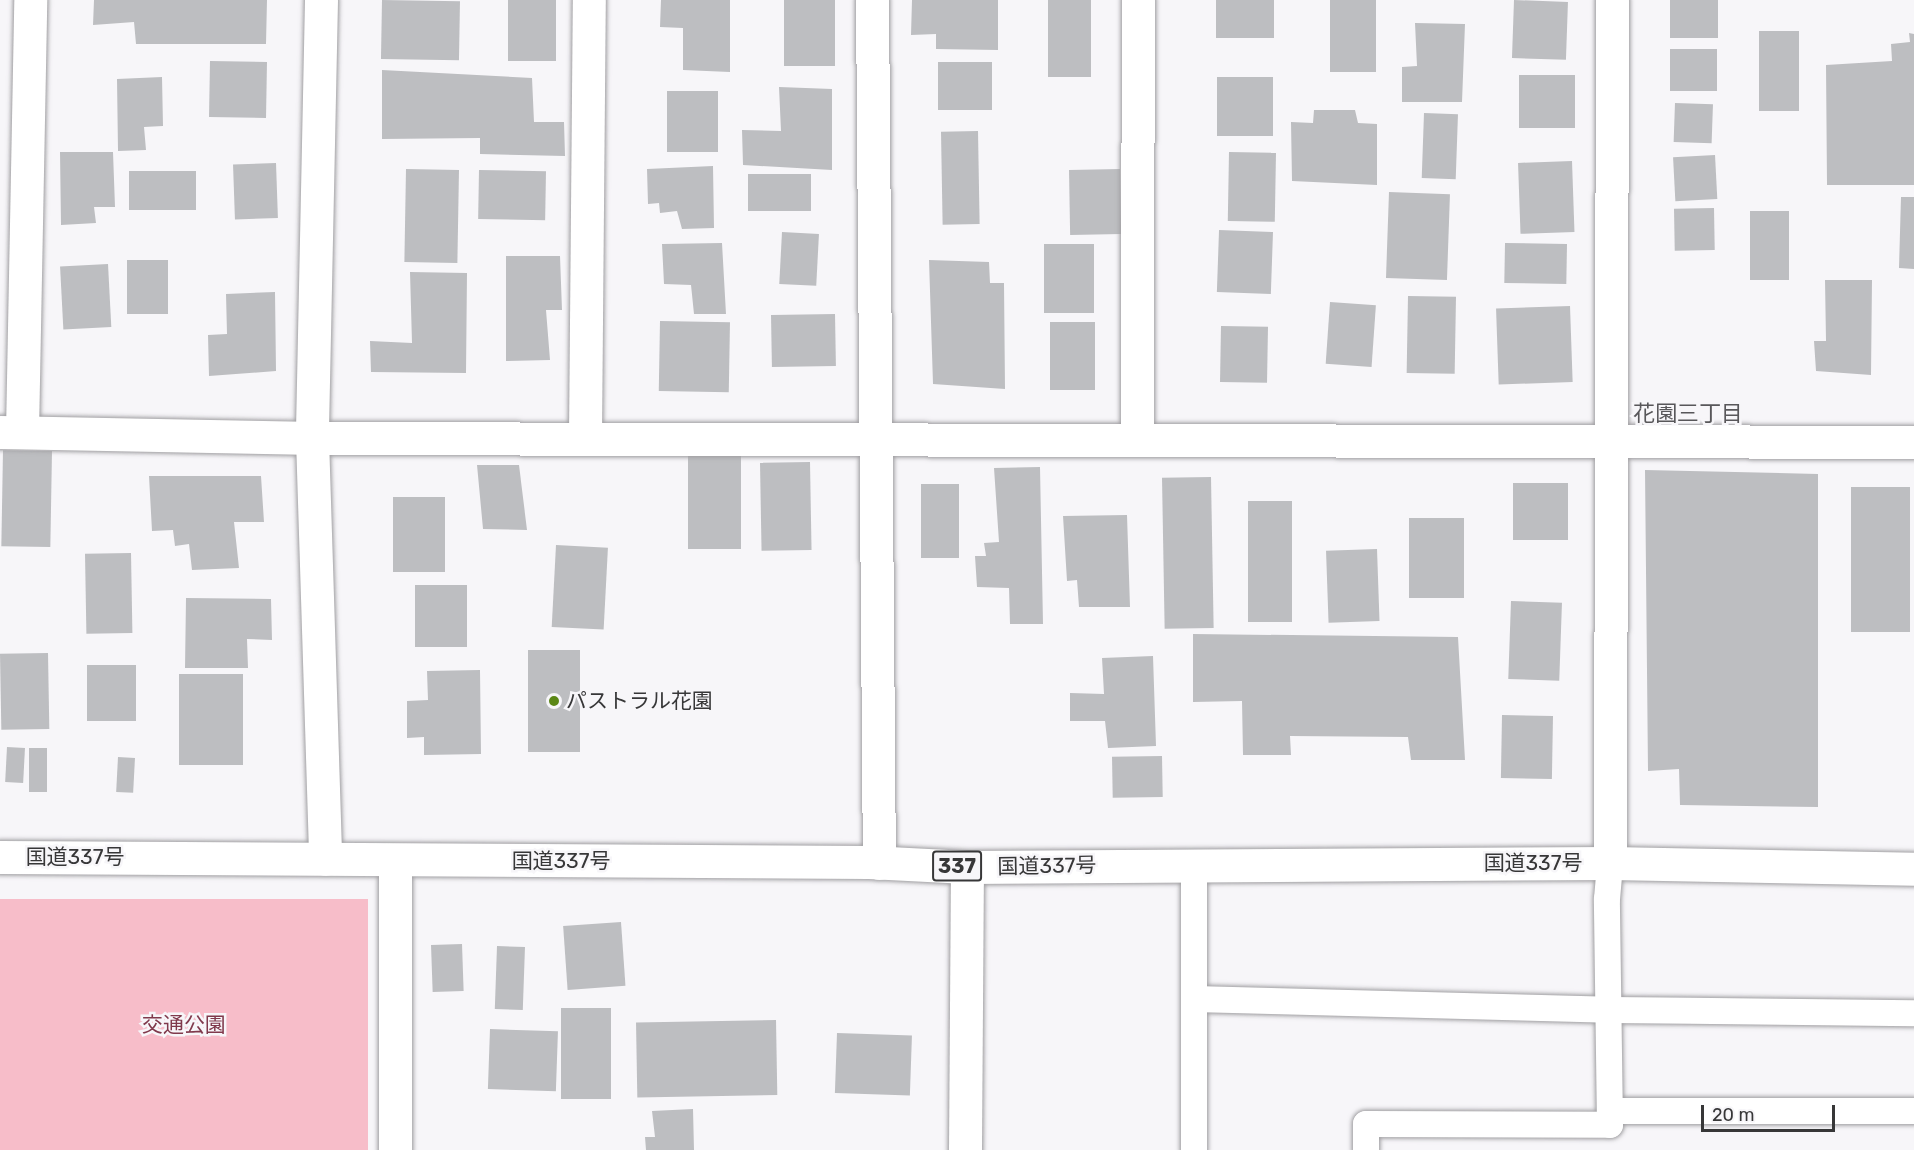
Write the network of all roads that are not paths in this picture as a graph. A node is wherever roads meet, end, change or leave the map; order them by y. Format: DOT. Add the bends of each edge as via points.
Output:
graph roads {
  1 [pos="30,0"];
  2 [pos="321,0"];
  3 [pos="589,0"];
  4 [pos="872,0"];
  5 [pos="1138,0"];
  6 [pos="1612,0"];
  7 [pos="11,432"];
  8 [pos="585,437"];
  9 [pos="312,438"];
  10 [pos="876,440"];
  11 [pos="1137,440"];
  12 [pos="1610,441"];
  13 [pos="1914,442"];
  14 [pos="0,856"];
  15 [pos="325,859"];
  16 [pos="395,861"];
  17 [pos="879,862"];
  18 [pos="1610,863"];
  19 [pos="1194,864"];
  20 [pos="967,867"];
  21 [pos="1914,869"];
  22 [pos="1194,999"];
  23 [pos="1610,1010"];
  24 [pos="1914,1013"];
  25 [pos="1610,1111"];
  26 [pos="1914,1111"];
  27 [pos="395,1150"];
  28 [pos="965,1150"];
  29 [pos="1194,1150"];
  30 [pos="1366,1150"];
  1 -- 7 [label="main road"];
  2 -- 9 [label="main road"];
  3 -- 8 [label="main road"];
  4 -- 10 [label="main road"];
  5 -- 11 [label="main road"];
  6 -- 12 [label="main road"];
  7 -- 9 [label="main road"];
  8 -- 9 [label="main road"];
  8 -- 10 [label="main road"];
  9 -- 15 [label="main road"];
  10 -- 11 [label="main road"];
  10 -- 17 [label="main road"];
  11 -- 12 [label="main road"];
  12 -- 13 [label="main road"];
  12 -- 18 [label="main road"];
  14 -- 15 [label="main road, 国道337号 / 337"];
  15 -- 16 [label="main road, 国道337号 / 337"];
  16 -- 17 [label="main road, 国道337号 / 337"];
  16 -- 27 [label="main road"];
  17 -- 20 [label="main road, 国道337号 / 337"];
  18 -- 19 [label="main road, 国道337号 / 337"];
  18 -- 21 [label="main road, 国道337号 / 337"];
  18 -- 23 [label="lane"];
  19 -- 20 [label="main road, 国道337号 / 337"];
  19 -- 22 [label="lane"];
  20 -- 28 [label="main road"];
  22 -- 23 [label="lane"];
  22 -- 29 [label="lane"];
  23 -- 24 [label="lane"];
  23 -- 25 [label="lane"];
  25 -- 26 [label="lane"];
  25 -- 30 [label="lane" via="1610,1125 1366,1124"];
}
